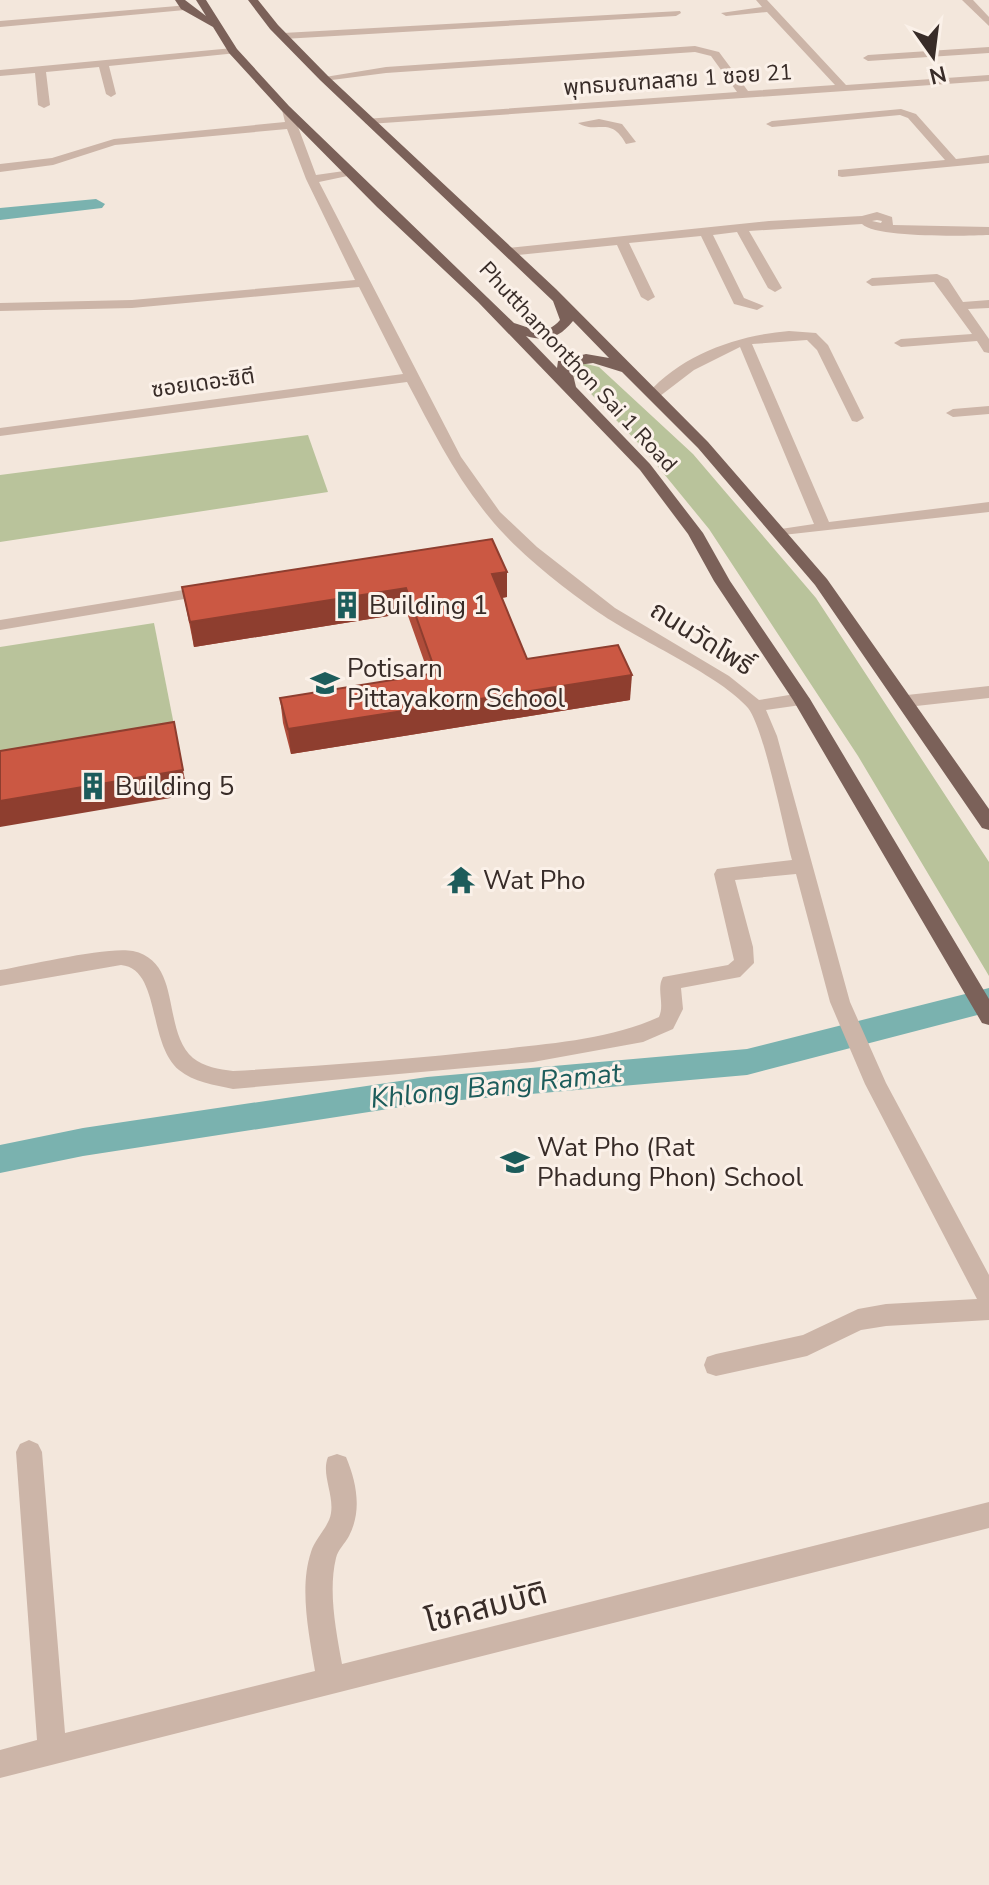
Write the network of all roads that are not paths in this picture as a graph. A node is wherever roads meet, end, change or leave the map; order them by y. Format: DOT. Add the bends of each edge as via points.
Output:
graph roads {
  1 [pos="253,0"];
  2 [pos="761,0"];
  3 [pos="970,2"];
  4 [pos="989,4"];
  5 [pos="190,5"];
  6 [pos="770,9"];
  7 [pos="676,13"];
  8 [pos="726,13"];
  9 [pos="145,15"];
  10 [pos="989,23"];
  11 [pos="0,24"];
  12 [pos="283,36"];
  13 [pos="989,50"];
  14 [pos="233,51"];
  15 [pos="868,58"];
  16 [pos="103,63"];
  17 [pos="40,69"];
  18 [pos="415,69"];
  19 [pos="0,73"];
  20 [pos="324,78"];
  21 [pos="989,78"];
  22 [pos="432,81"];
  23 [pos="843,88"];
  24 [pos="111,94"];
  25 [pos="745,95"];
  26 [pos="44,105"];
  27 [pos="578,107"];
  28 [pos="285,108"];
  29 [pos="369,121"];
  30 [pos="772,124"];
  31 [pos="290,125"];
  32 [pos="630,142"];
  33 [pos="989,159"];
  34 [pos="953,162"];
  35 [pos="0,168"];
  36 [pos="842,173"];
  37 [pos="351,174"];
  38 [pos="312,179"];
  39 [pos="741,228"];
  40 [pos="989,231"];
  41 [pos="705,232"];
  42 [pos="621,240"];
  43 [pos="508,252"];
  44 [pos="872,282"];
  45 [pos="363,283"];
  46 [pos="775,288"];
  47 [pos="648,297"];
  48 [pos="559,300"];
  49 [pos="989,304"];
  50 [pos="757,306"];
  51 [pos="959,306"];
  52 [pos="0,307"];
  53 [pos="507,324"];
  54 [pos="980,337"];
  55 [pos="745,342"];
  56 [pos="901,343"];
  57 [pos="989,349"];
  58 [pos="631,370"];
  59 [pos="412,377"];
  60 [pos="572,390"];
  61 [pos="655,393"];
  62 [pos="989,410"];
  63 [pos="953,413"];
  64 [pos="857,418"];
  65 [pos="0,432"];
  66 [pos="989,507"];
  67 [pos="823,526"];
  68 [pos="780,533"];
  69 [pos="520,540"];
  70 [pos="493,544"];
  71 [pos="232,587"];
  72 [pos="0,625"];
  73 [pos="989,692"];
  74 [pos="801,699"];
  75 [pos="907,701"];
  76 [pos="756,706"];
  77 [pos="989,823"];
  78 [pos="802,866"];
  79 [pos="0,978"];
  80 [pos="989,1017"];
  81 [pos="989,1298"];
  82 [pos="989,1309"];
  83 [pos="716,1365"];
  84 [pos="29,1452"];
  85 [pos="337,1466"];
  86 [pos="989,1515"];
  87 [pos="331,1681"];
  88 [pos="52,1752"];
  89 [pos="0,1764"];
  1 -- 12 [label="main road, Phutthamonthon Sai 1 Road" via="269,10"];
  2 -- 6 [label="street"];
  3 -- 4 [label="street"];
  3 -- 10 [label="street"];
  5 -- 9 [label="street"];
  5 -- 11 [label="street"];
  5 -- 14 [label="main road, Phutthamonthon Sai 1 Road"];
  6 -- 8 [label="street"];
  6 -- 23 [label="street"];
  7 -- 12 [label="street"];
  12 -- 20 [label="main road, Phutthamonthon Sai 1 Road"];
  13 -- 15 [label="street"];
  14 -- 16 [label="street"];
  14 -- 28 [label="main road, Phutthamonthon Sai 1 Road"];
  16 -- 17 [label="street"];
  16 -- 24 [label="street"];
  17 -- 19 [label="street"];
  17 -- 26 [label="street"];
  18 -- 20 [label="street"];
  18 -- 22 [label="street"];
  18 -- 25 [label="street" via="705,50 715,54"];
  20 -- 29 [label="main road, Phutthamonthon Sai 1 Road"];
  21 -- 23 [label="street, พุทธมณฑลสาย 1 ซอย 21"];
  23 -- 25 [label="street, พุทธมณฑลสาย 1 ซอย 21"];
  25 -- 27 [label="street, พุทธมณฑลสาย 1 ซอย 21"];
  27 -- 29 [label="street, พุทธมณฑลสาย 1 ซอย 21"];
  27 -- 32 [label="street" via="586,128 618,125"];
  28 -- 31 [label="street, ถนนวัดโพธิ์"];
  28 -- 37 [label="main road, Phutthamonthon Sai 1 Road"];
  29 -- 43 [label="main road, Phutthamonthon Sai 1 Road"];
  30 -- 34 [label="street" via="901,112 912,116"];
  31 -- 35 [label="street" via="114,142 53,161"];
  31 -- 38 [label="street, ถนนวัดโพธิ์"];
  33 -- 34 [label="street"];
  34 -- 36 [label="street"];
  37 -- 38 [label="street"];
  37 -- 53 [label="main road, Phutthamonthon Sai 1 Road"];
  38 -- 45 [label="street, ถนนวัดโพธิ์"];
  39 -- 40 [label="street" via="865,220 871,226 925,234"];
  39 -- 41 [label="street"];
  39 -- 46 [label="street"];
  41 -- 42 [label="street"];
  41 -- 50 [label="street" via="739,301"];
  42 -- 43 [label="street"];
  42 -- 47 [label="street"];
  43 -- 48 [label="main road, Phutthamonthon Sai 1 Road"];
  44 -- 51 [label="street" via="937,278"];
  45 -- 52 [label="street" via="160,303"];
  45 -- 59 [label="street, ถนนวัดโพธิ์"];
  48 -- 53 [label="main road" via="567,320 556,333 527,333"];
  48 -- 58 [label="main road, Phutthamonthon Sai 1 Road"];
  49 -- 51 [label="street"];
  51 -- 54 [label="street"];
  53 -- 60 [label="main road, Phutthamonthon Sai 1 Road"];
  54 -- 56 [label="street"];
  54 -- 57 [label="street"];
  55 -- 61 [label="street" via="708,353"];
  55 -- 64 [label="street" via="811,336 823,348"];
  55 -- 67 [label="street"];
  58 -- 60 [label="main road" via="599,359 573,358 563,364"];
  58 -- 61 [label="main road, Phutthamonthon Sai 1 Road"];
  59 -- 65 [label="street, ซอยเดอะซิตี"];
  59 -- 69 [label="street, ถนนวัดโพธิ์" via="454,457 495,515"];
  60 -- 74 [label="main road, Phutthamonthon Sai 1 Road" via="645,467 695,533"];
  61 -- 68 [label="main road, Phutthamonthon Sai 1 Road"];
  62 -- 63 [label="street"];
  66 -- 67 [label="street"];
  67 -- 68 [label="street"];
  68 -- 75 [label="main road, Phutthamonthon Sai 1 Road"];
  69 -- 70 [label="street"];
  69 -- 76 [label="street, ถนนวัดโพธิ์" via="609,612 723,680"];
  71 -- 72 [label="street"];
  73 -- 75 [label="street"];
  74 -- 76 [label="street"];
  74 -- 80 [label="main road, Phutthamonthon Sai 1 Road"];
  75 -- 77 [label="main road, Phutthamonthon Sai 1 Road"];
  76 -- 78 [label="street, ถนนวัดโพธิ์"];
  78 -- 79 [label="street" via="724,874 744,963 733,972 670,982 673,1008 667,1023 654,1031 586,1046 233,1080 200,1073 181,1059 151,975 136,959 121,957"];
  78 -- 81 [label="street, ถนนวัดโพธิ์" via="840,1002 876,1084"];
  82 -- 83 [label="street" via="858,1320 807,1345"];
  84 -- 88 [label="street"];
  85 -- 87 [label="street" via="343,1521 324,1551 322,1583"];
  86 -- 87 [label="street, โชคสมบัติ"];
  87 -- 88 [label="street, โชคสมบัติ"];
  88 -- 89 [label="street, โชคสมบัติ"];
}
